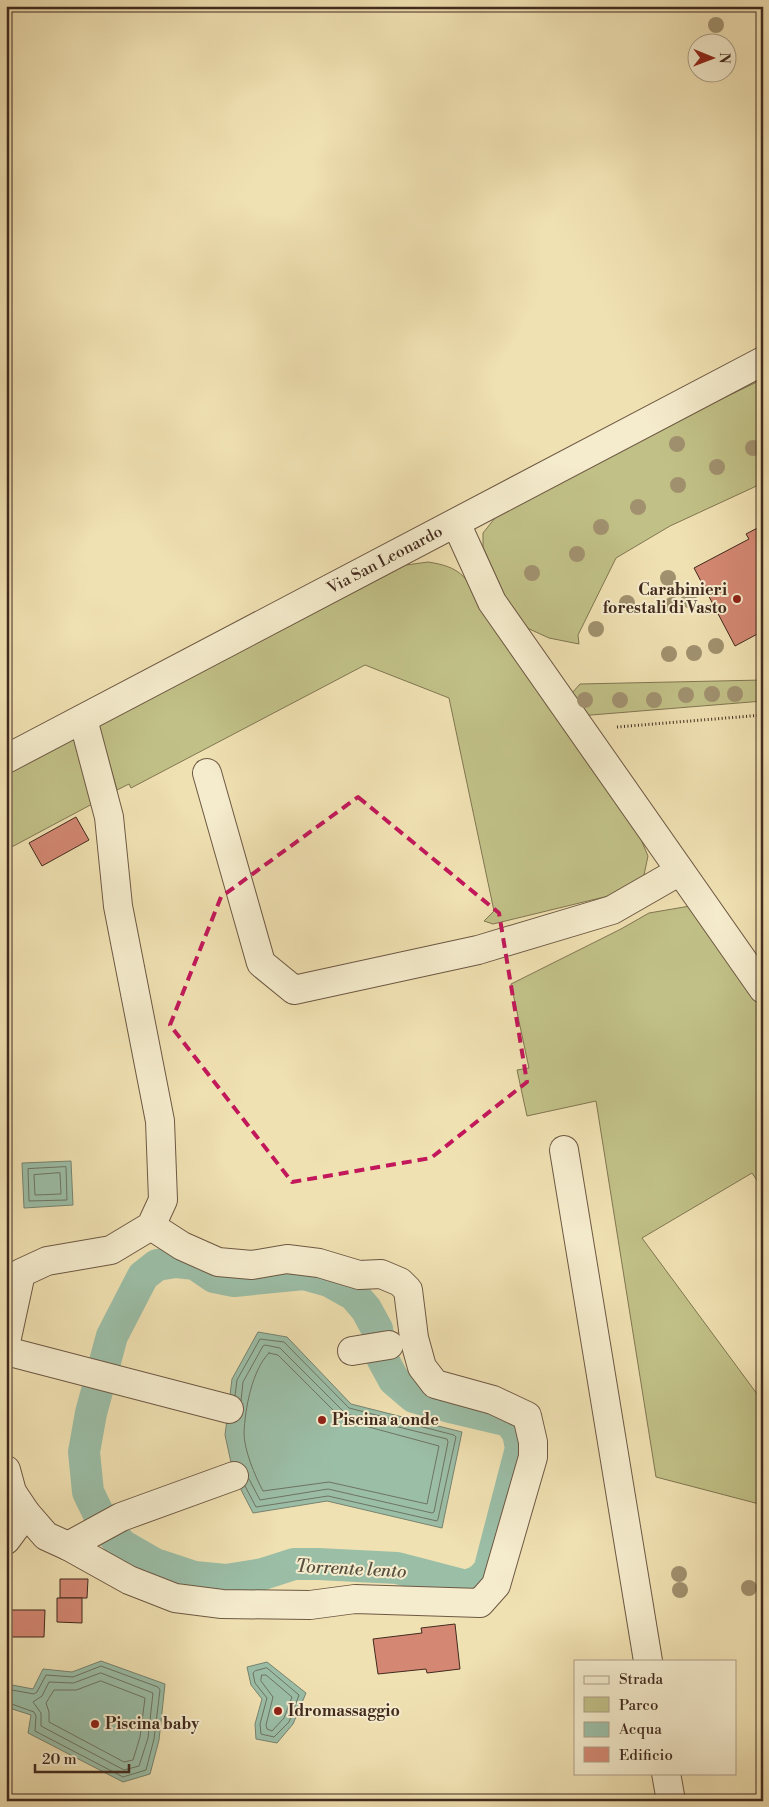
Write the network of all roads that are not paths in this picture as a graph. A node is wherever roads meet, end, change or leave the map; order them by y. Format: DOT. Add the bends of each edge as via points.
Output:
graph roads {
  1 [pos="763,361"];
  2 [pos="456,523"];
  3 [pos="83,719"];
  4 [pos="6,759"];
  5 [pos="207,773"];
  6 [pos="680,871"];
  7 [pos="763,989"];
  8 [pos="564,1150"];
  9 [pos="151,1226"];
  10 [pos="6,1342"];
  11 [pos="389,1345"];
  12 [pos="6,1351"];
  13 [pos="352,1351"];
  14 [pos="229,1409"];
  15 [pos="6,1470"];
  16 [pos="234,1476"];
  17 [pos="26,1513"];
  18 [pos="6,1540"];
  19 [pos="68,1546"];
  20 [pos="648,1660"];
  21 [pos="666,1774"];
  22 [pos="671,1801"];
  1 -- 2 [label="street, Via San Leonardo"];
  2 -- 3 [label="street, Via San Leonardo"];
  2 -- 6 [label="street" via="492,602"];
  3 -- 4 [label="street, Via San Leonardo"];
  3 -- 9 [label="street" via="109,817 118,906 160,1121 163,1200"];
  5 -- 6 [label="street" via="261,963 294,990 478,950 612,910"];
  6 -- 7 [label="street"];
  8 -- 20 [label="street"];
  9 -- 10 [label="street" via="111,1250 47,1261 21,1273"];
  9 -- 19 [label="street" via="182,1246 218,1262 252,1265 287,1259 319,1263 359,1275 381,1274 400,1282 408,1290 414,1338 422,1367 435,1384 493,1400 527,1416 533,1457 496,1585 480,1603 355,1599 301,1605 222,1604 175,1598 129,1580"];
  11 -- 13 [label="street"];
  12 -- 14 [label="street"];
  15 -- 17 [label="street" via="12,1492"];
  16 -- 19 [label="street" via="121,1517"];
  17 -- 18 [label="street"];
  17 -- 19 [label="street" via="46,1536"];
  21 -- 22 [label="street"];
}
